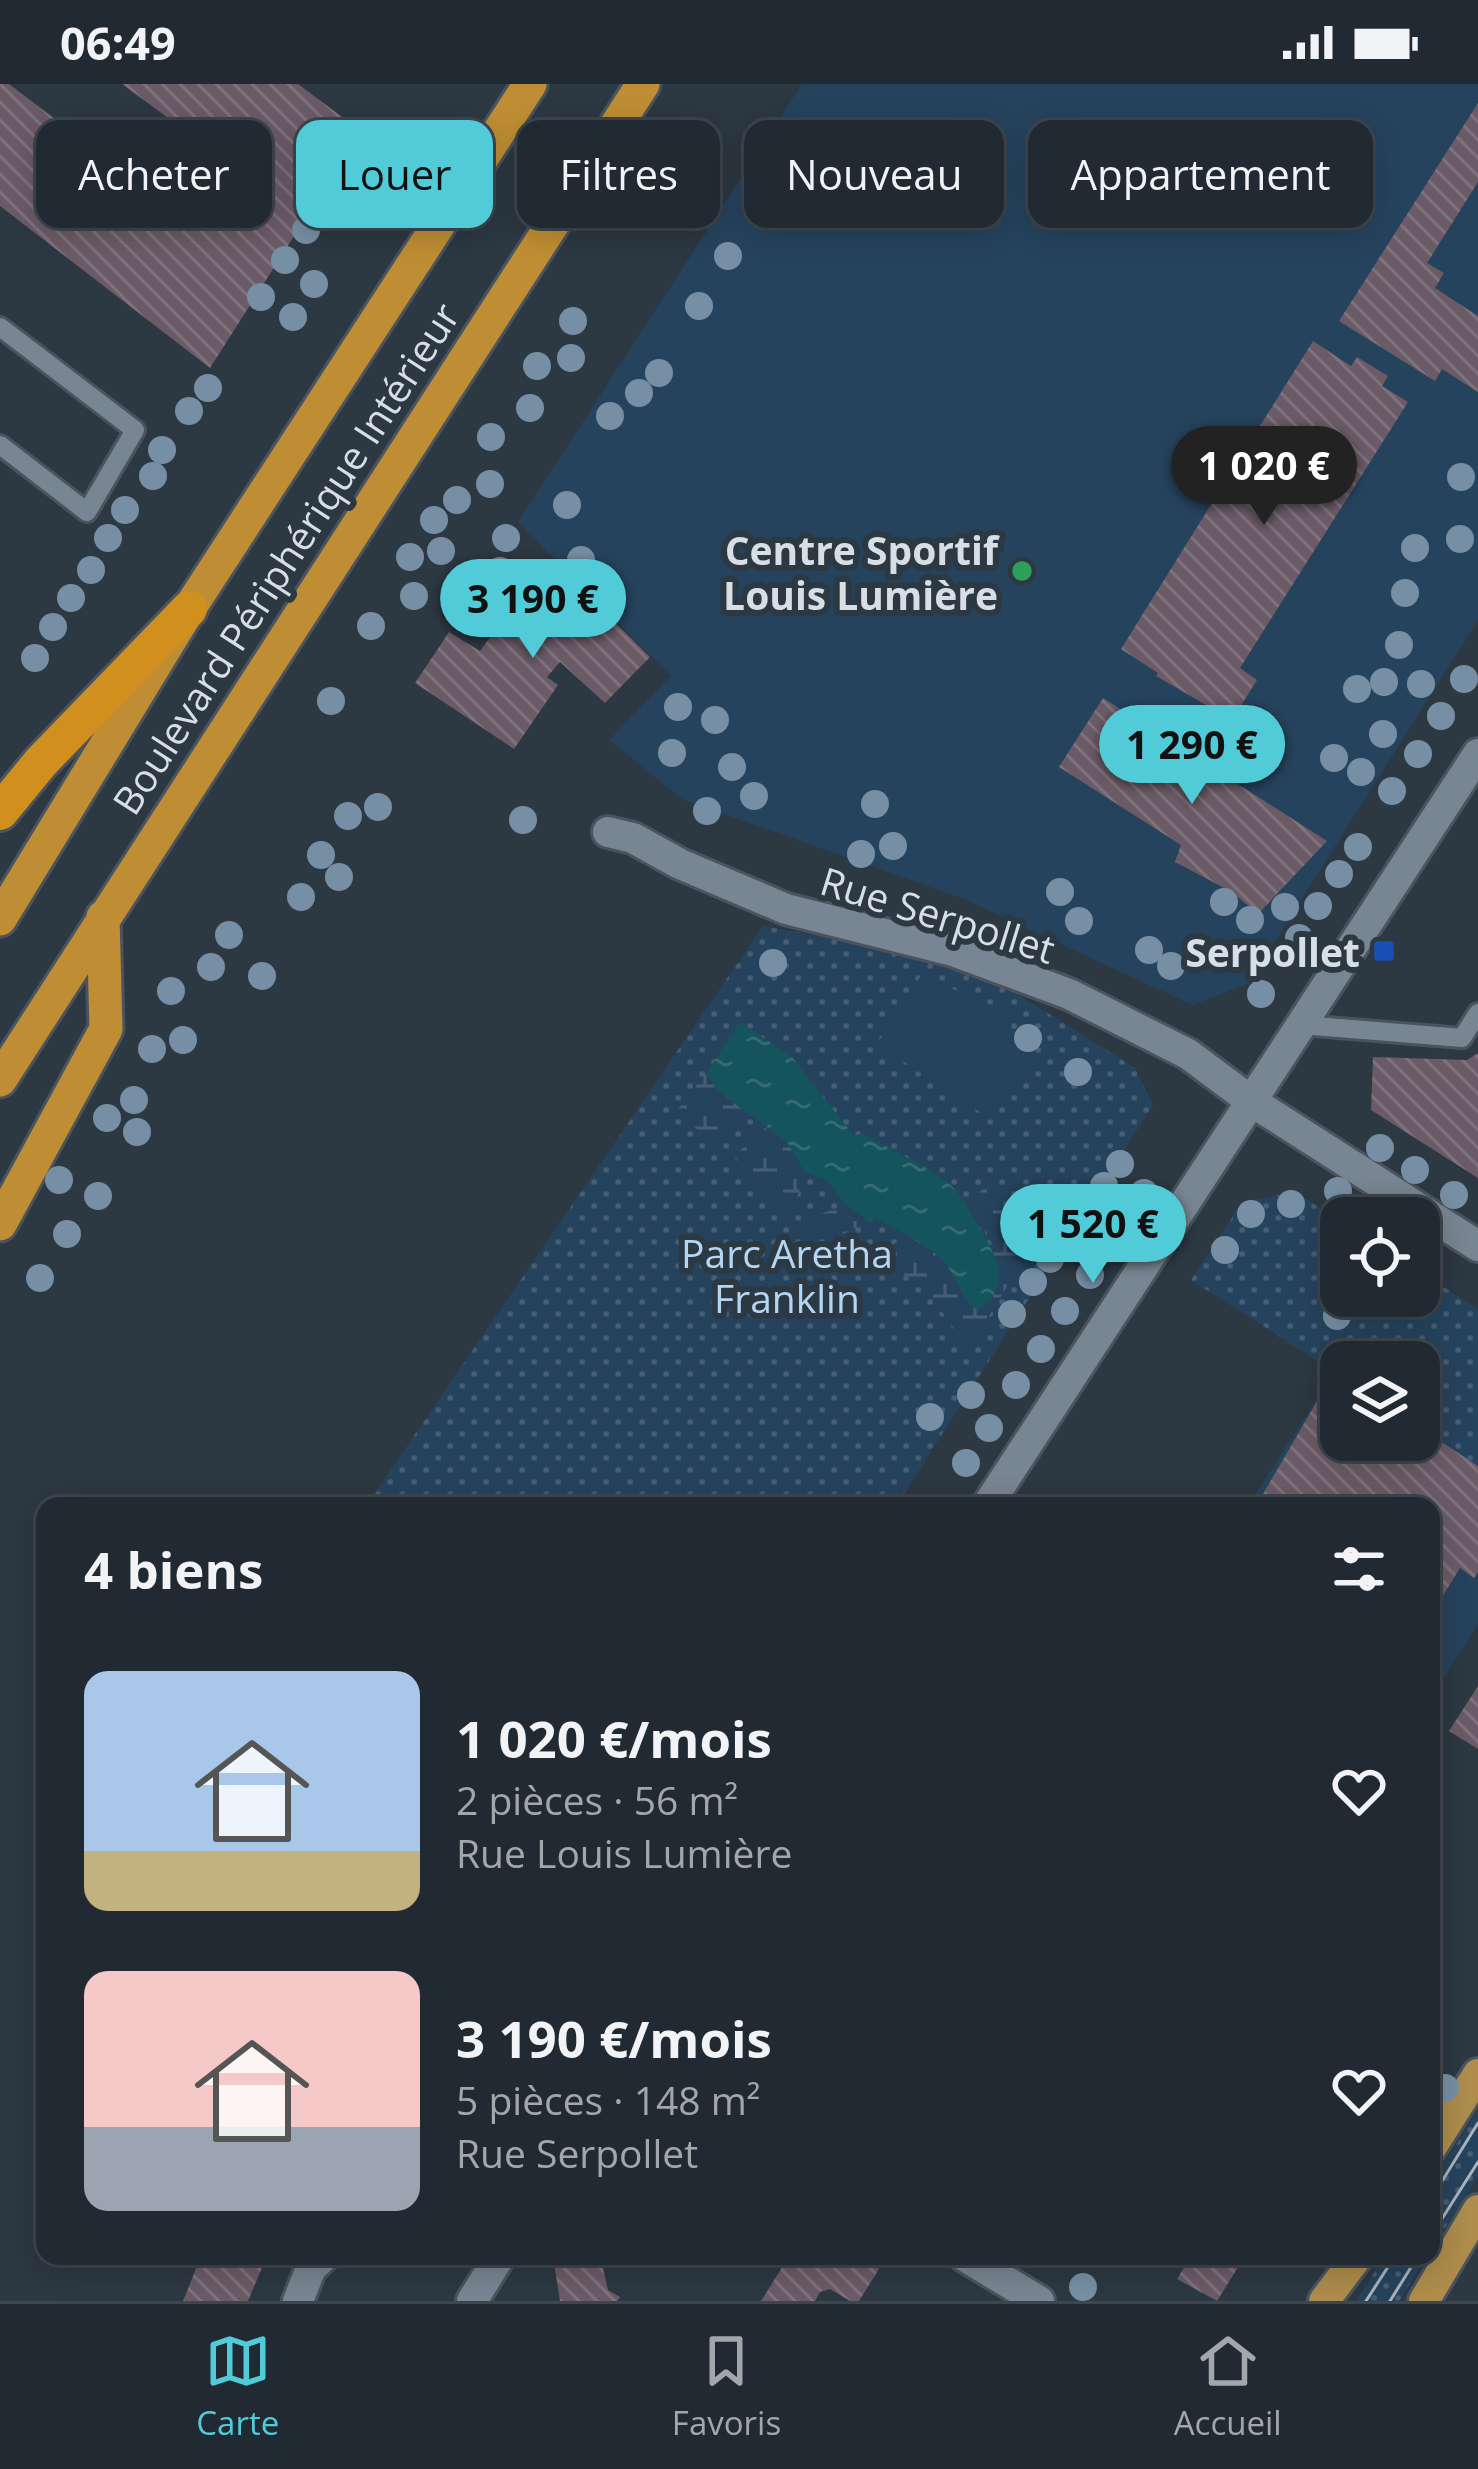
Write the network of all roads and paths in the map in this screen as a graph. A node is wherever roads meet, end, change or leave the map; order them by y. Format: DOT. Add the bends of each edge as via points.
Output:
graph roads {
  1 [pos="530,84"];
  2 [pos="643,84"];
  3 [pos="0,327"];
  4 [pos="0,445"];
  5 [pos="190,609"];
  6 [pos="1478,754"];
  7 [pos="0,812"];
  8 [pos="608,832"];
  9 [pos="103,917"];
  10 [pos="0,920"];
  11 [pos="1478,1013"];
  12 [pos="1302,1025"];
  13 [pos="0,1080"];
  14 [pos="1251,1101"];
  15 [pos="0,1224"];
  16 [pos="1478,1246"];
  17 [pos="993,1497"];
  18 [pos="1478,2074"];
  19 [pos="1440,2134"];
  20 [pos="1478,2210"];
  21 [pos="314,2265"];
  22 [pos="494,2265"];
  23 [pos="979,2265"];
  24 [pos="1351,2265"];
  25 [pos="298,2301"];
  26 [pos="472,2301"];
  27 [pos="1039,2301"];
  28 [pos="1324,2301"];
  29 [pos="1424,2301"];
  1 -- 5 [label="highway"];
  2 -- 9 [label="highway, Boulevard Périphérique Intérieur"];
  3 -- 4 [label="lane" via="135,430 87,512"];
  5 -- 7 [label="highway"];
  5 -- 10 [label="highway"];
  6 -- 12 [label="street"];
  8 -- 14 [label="street, Rue Serpollet" via="786,909 953,951 1069,994 1188,1054"];
  9 -- 13 [label="highway, Boulevard Périphérique Intérieur"];
  9 -- 15 [label="highway" via="106,1030"];
  11 -- 12 [label="lane" via="1462,1038"];
  12 -- 14 [label="street"];
  14 -- 16 [label="street, Rue Serpollet"];
  14 -- 17 [label="street"];
  18 -- 19 [label="main road"];
  20 -- 29 [label="main road"];
  21 -- 25 [label="street"];
  22 -- 26 [label="street"];
  23 -- 27 [label="street"];
  24 -- 28 [label="main road"];
}
